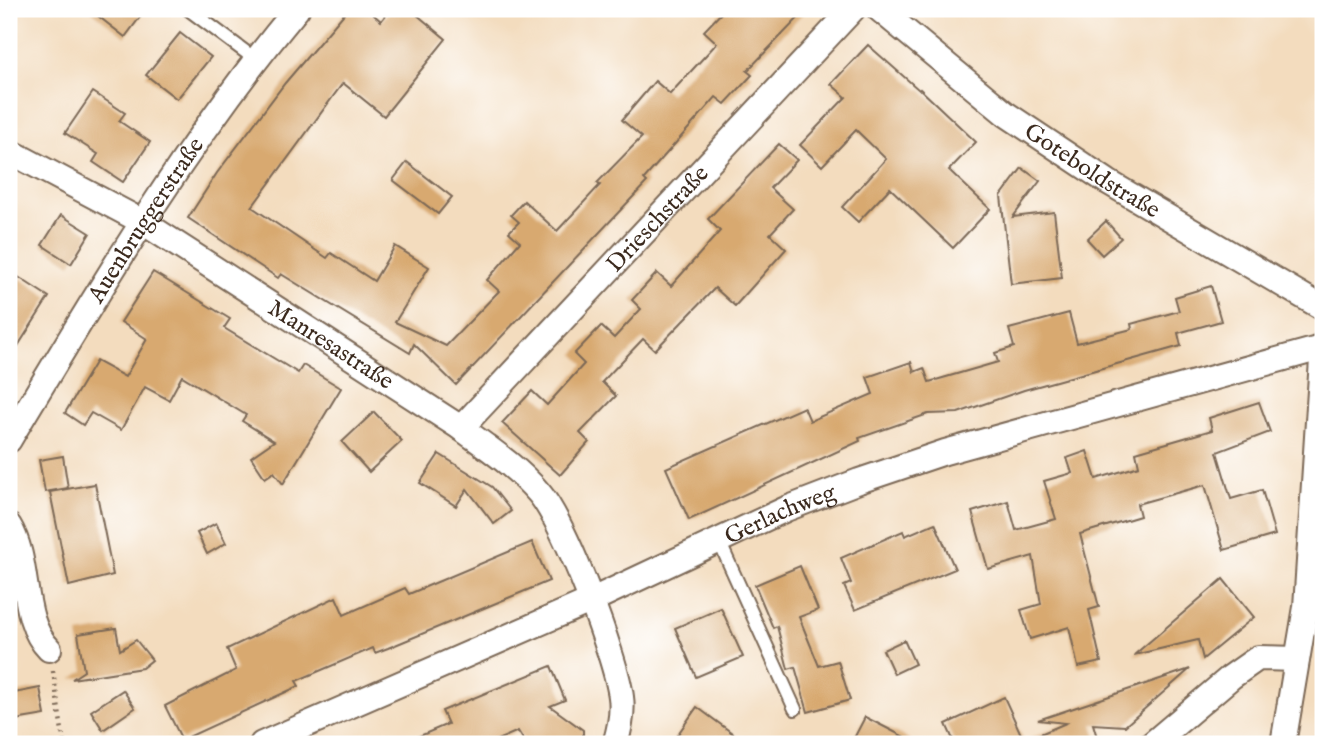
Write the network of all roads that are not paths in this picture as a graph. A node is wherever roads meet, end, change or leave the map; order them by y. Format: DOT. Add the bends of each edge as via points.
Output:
graph roads {
  1 [pos="188,9"];
  2 [pos="297,9"];
  3 [pos="853,9"];
  4 [pos="878,9"];
  5 [pos="256,59"];
  6 [pos="9,150"];
  7 [pos="141,220"];
  8 [pos="1323,308"];
  9 [pos="1322,346"];
  10 [pos="461,428"];
  11 [pos="9,440"];
  12 [pos="9,526"];
  13 [pos="719,541"];
  14 [pos="590,601"];
  15 [pos="49,649"];
  16 [pos="1297,659"];
  17 [pos="794,709"];
  18 [pos="262,744"];
  19 [pos="615,744"];
  20 [pos="1152,744"];
  21 [pos="1283,744"];
  1 -- 5 [label="lane"];
  2 -- 5 [label="street, Auenbruggerstraße"];
  3 -- 10 [label="street, Drieschstraße"];
  4 -- 8 [label="street, Goteboldstraße" via="1028,129 1108,182"];
  5 -- 7 [label="street, Auenbruggerstraße"];
  6 -- 7 [label="street, Manresastraße"];
  7 -- 10 [label="street, Manresastraße"];
  7 -- 11 [label="street, Auenbruggerstraße"];
  9 -- 13 [label="street, Gerlachweg" via="945,452 810,500"];
  9 -- 16 [label="street" via="1306,607"];
  10 -- 14 [label="street, Manresastraße" via="510,464 541,495"];
  12 -- 15 [label="street" via="18,540 37,637"];
  13 -- 14 [label="street, Gerlachweg"];
  13 -- 17 [label="lane"];
  14 -- 18 [label="street, Gerlachweg"];
  14 -- 19 [label="street, Manresastraße" via="615,661 622,700"];
  16 -- 20 [label="street" via="1258,658"];
  16 -- 21 [label="street"];
}
